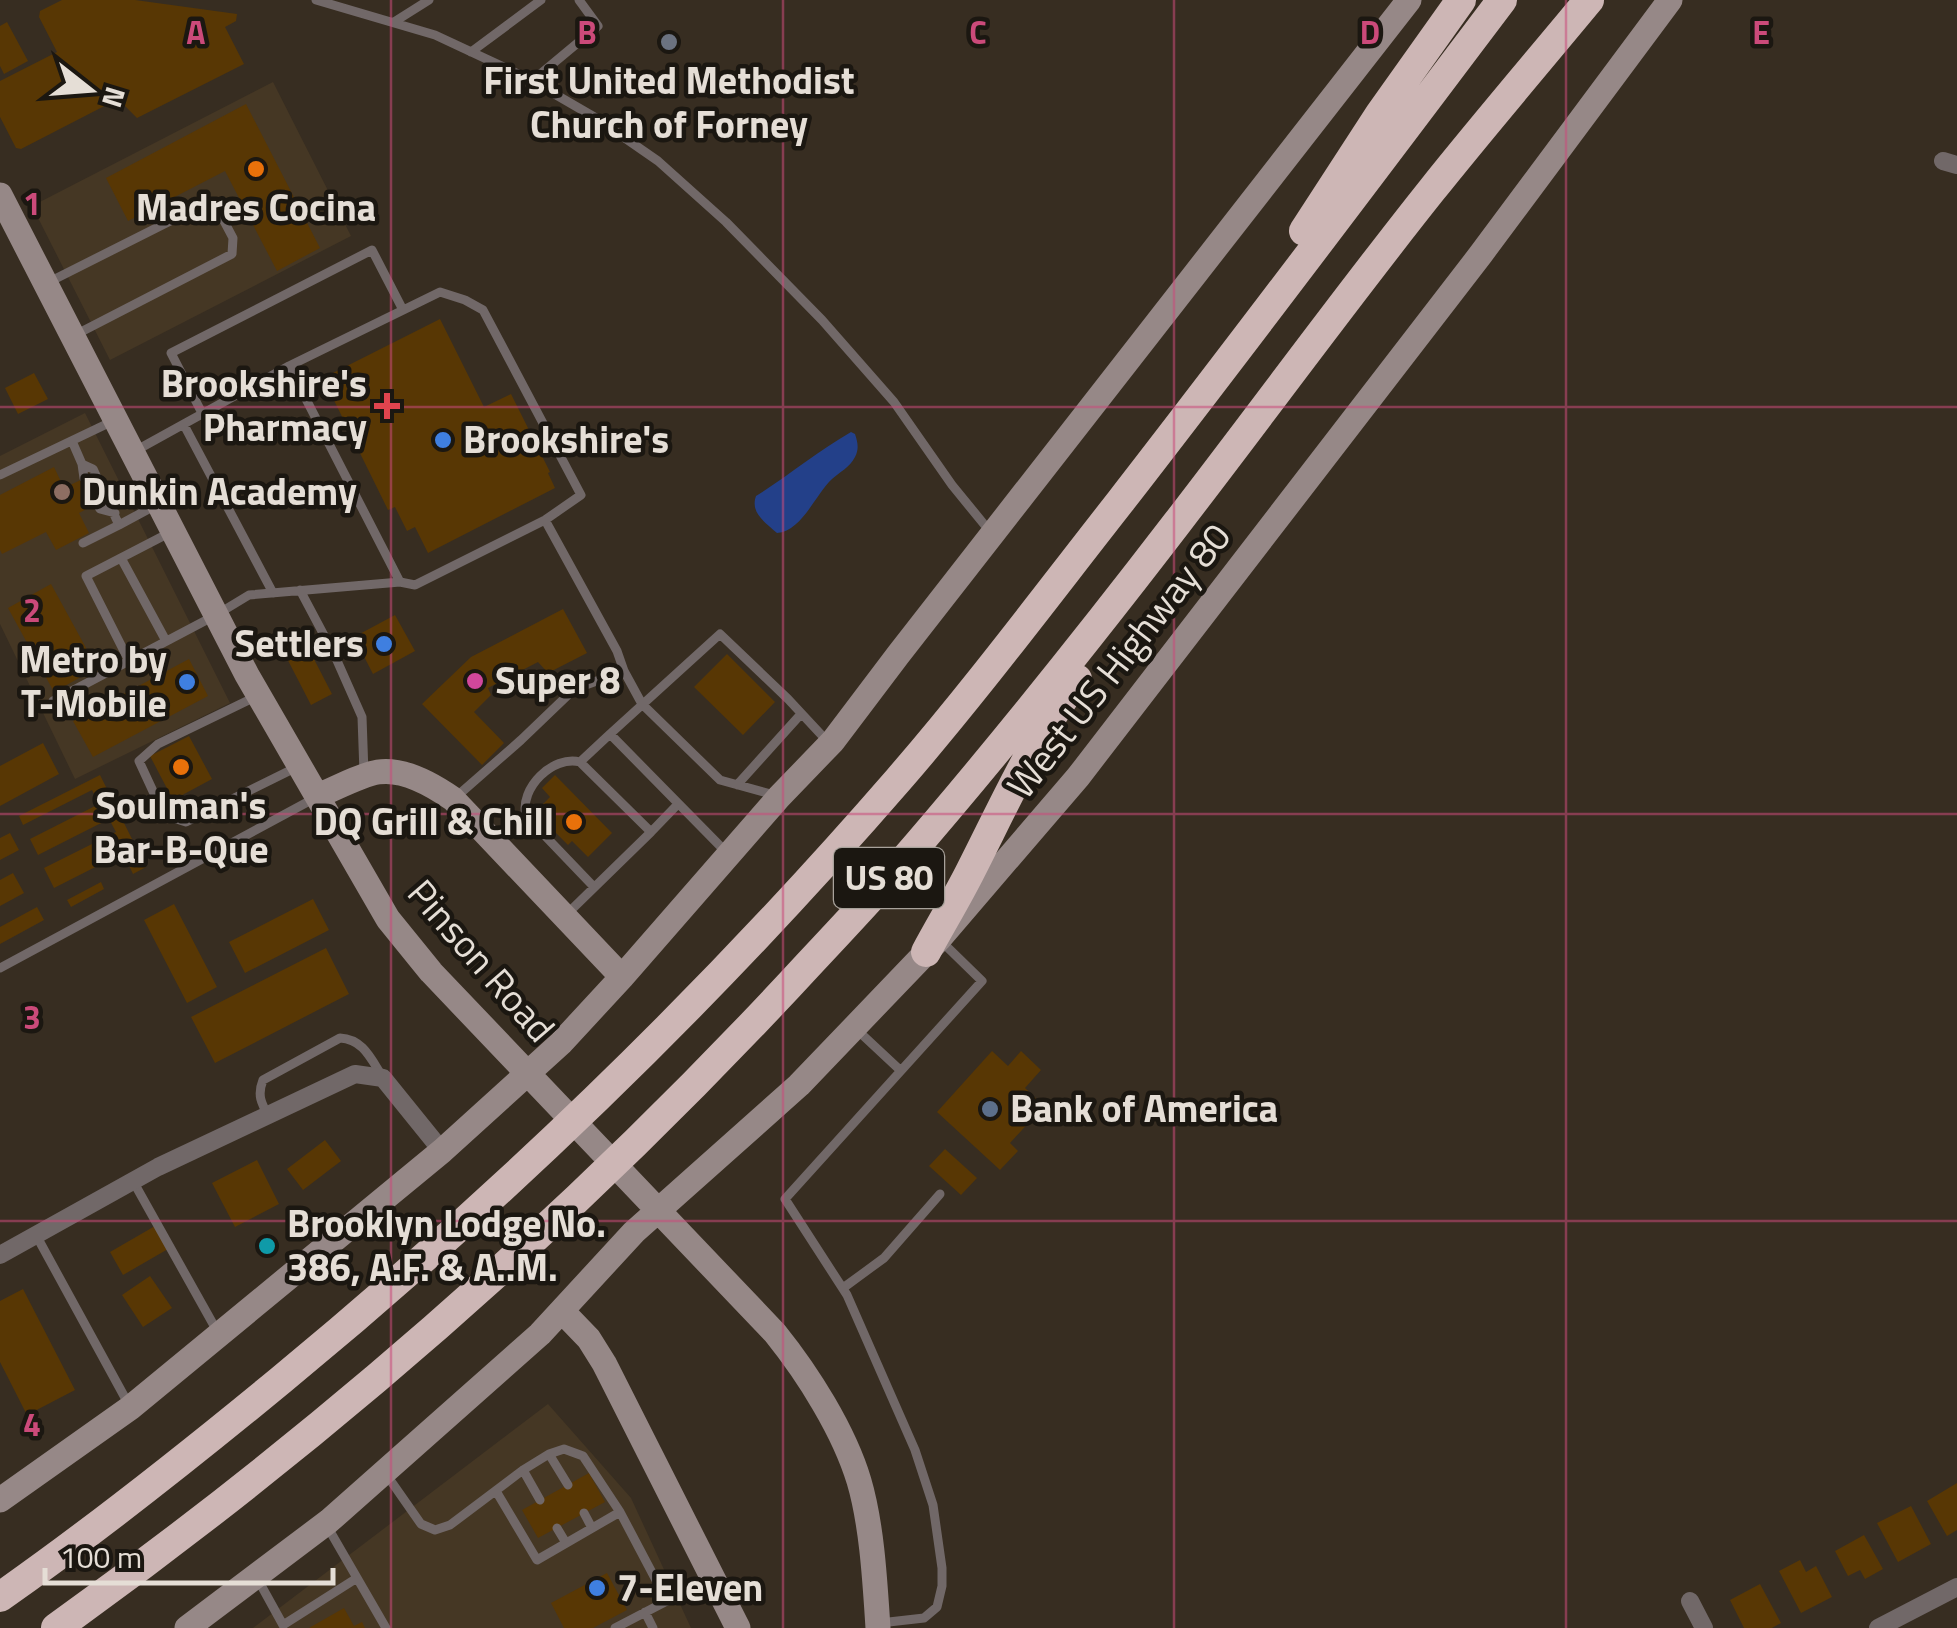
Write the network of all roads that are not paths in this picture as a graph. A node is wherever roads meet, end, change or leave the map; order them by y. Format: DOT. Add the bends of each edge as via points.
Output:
graph roads {
  1 [pos="316,0"];
  2 [pos="429,0"];
  3 [pos="541,0"];
  4 [pos="579,0"];
  5 [pos="1410,0"];
  6 [pos="1461,0"];
  7 [pos="1502,0"];
  8 [pos="1589,0"];
  9 [pos="1670,0"];
  10 [pos="394,22"];
  11 [pos="471,52"];
  12 [pos="532,81"];
  13 [pos="0,195"];
  14 [pos="46,284"];
  15 [pos="403,310"];
  16 [pos="72,336"];
  17 [pos="289,366"];
  18 [pos="203,415"];
  19 [pos="116,420"];
  20 [pos="184,425"];
  21 [pos="72,440"];
  22 [pos="1159,451"];
  23 [pos="133,453"];
  24 [pos="82,464"];
  25 [pos="0,475"];
  26 [pos="84,478"];
  27 [pos="159,503"];
  28 [pos="97,504"];
  29 [pos="115,513"];
  30 [pos="544,520"];
  31 [pos="120,524"];
  32 [pos="1176,525"];
  33 [pos="173,531"];
  34 [pos="992,535"];
  35 [pos="82,543"];
  36 [pos="121,558"];
  37 [pos="400,582"];
  38 [pos="300,590"];
  39 [pos="273,593"];
  40 [pos="216,614"];
  41 [pos="166,641"];
  42 [pos="129,661"];
  43 [pos="624,671"];
  44 [pos="259,695"];
  45 [pos="53,701"];
  46 [pos="642,704"];
  47 [pos="802,714"];
  48 [pos="610,734"];
  49 [pos="830,744"];
  50 [pos="580,762"];
  51 [pos="300,766"];
  52 [pos="364,778"];
  53 [pos="737,784"];
  54 [pos="317,796"];
  55 [pos="780,797"];
  56 [pos="453,799"];
  57 [pos="678,804"];
  58 [pos="650,832"];
  59 [pos="728,854"];
  60 [pos="594,888"];
  61 [pos="566,916"];
  62 [pos="933,945"];
  63 [pos="0,968"];
  64 [pos="622,977"];
  65 [pos="856,1028"];
  66 [pos="900,1070"];
  67 [pos="383,1078"];
  68 [pos="269,1117"];
  69 [pos="442,1151"];
  70 [pos="132,1181"];
  71 [pos="940,1194"];
  72 [pos="36,1234"];
  73 [pos="0,1254"];
  74 [pos="843,1288"];
  75 [pos="562,1311"];
  76 [pos="219,1334"];
  77 [pos="130,1408"];
  78 [pos="549,1454"];
  79 [pos="522,1470"];
  80 [pos="384,1472"];
  81 [pos="568,1485"];
  82 [pos="4,1489"];
  83 [pos="496,1492"];
  84 [pos="540,1500"];
  85 [pos="620,1512"];
  86 [pos="584,1513"];
  87 [pos="326,1523"];
  88 [pos="557,1528"];
  89 [pos="592,1528"];
  90 [pos="566,1543"];
  91 [pos="256,1576"];
  92 [pos="712,1577"];
  93 [pos="357,1578"];
  94 [pos="1957,1586"];
  95 [pos="0,1596"];
  96 [pos="667,1601"];
  97 [pos="1690,1601"];
  98 [pos="645,1612"];
  99 [pos="877,1626"];
  100 [pos="56,1628"];
  101 [pos="188,1628"];
  102 [pos="386,1628"];
  103 [pos="616,1628"];
  104 [pos="653,1628"];
  105 [pos="722,1628"];
  106 [pos="738,1628"];
  107 [pos="1704,1628"];
  108 [pos="1878,1628"];
  1 -- 10 [label="lane"];
  2 -- 10 [label="lane"];
  3 -- 11 [label="lane"];
  4 -- 12 [label="lane" via="598,26"];
  5 -- 34 [label="main road"];
  6 -- 22 [label="highway"];
  7 -- 22 [label="highway, US 80"];
  8 -- 32 [label="highway, US 80" via="1432,190"];
  9 -- 62 [label="main road, West US Highway 80" via="1088,764"];
  10 -- 11 [label="lane"];
  11 -- 12 [label="lane"];
  12 -- 34 [label="lane" via="658,160 726,222 894,402"];
  13 -- 14 [label="main road, Pinson Road"];
  14 -- 16 [label="main road, Pinson Road"];
  14 -- 16 [label="lane" via="198,207 218,208 232,254"];
  15 -- 17 [label="lane"];
  15 -- 18 [label="lane" via="372,250 171,353"];
  15 -- 30 [label="lane" via="440,292 482,310 581,496"];
  16 -- 19 [label="main road, Pinson Road"];
  17 -- 18 [label="lane"];
  17 -- 37 [label="lane"];
  18 -- 20 [label="lane"];
  19 -- 21 [label="lane"];
  19 -- 23 [label="main road, Pinson Road"];
  20 -- 23 [label="lane"];
  20 -- 39 [label="lane"];
  21 -- 24 [label="lane"];
  21 -- 25 [label="lane"];
  22 -- 95 [label="highway, US 80" via="899,779 604,1092 320,1348"];
  23 -- 27 [label="main road, Pinson Road"];
  24 -- 26 [label="lane"];
  24 -- 29 [label="lane" via="93,470"];
  27 -- 31 [label="lane"];
  27 -- 33 [label="main road, Pinson Road"];
  28 -- 29 [label="lane"];
  29 -- 31 [label="lane"];
  30 -- 37 [label="lane" via="415,585"];
  30 -- 43 [label="lane"];
  31 -- 35 [label="lane"];
  32 -- 62 [label="highway" via="1124,616 1049,720"];
  32 -- 100 [label="highway, US 80" via="895,871 621,1157 337,1412"];
  33 -- 36 [label="lane"];
  33 -- 40 [label="main road, Pinson Road"];
  34 -- 49 [label="main road"];
  36 -- 41 [label="lane"];
  36 -- 42 [label="lane" via="86,576"];
  37 -- 38 [label="lane"];
  38 -- 39 [label="lane"];
  38 -- 52 [label="lane" via="362,717"];
  39 -- 40 [label="lane" via="249,595"];
  40 -- 41 [label="lane"];
  40 -- 44 [label="main road, Pinson Road"];
  41 -- 42 [label="lane"];
  42 -- 45 [label="lane"];
  43 -- 46 [label="lane"];
  43 -- 56 [label="lane" via="569,694"];
  44 -- 51 [label="main road, Pinson Road"];
  44 -- 51 [label="lane" via="158,744 139,761 164,815 186,822"];
  46 -- 47 [label="lane" via="720,634"];
  46 -- 48 [label="lane"];
  46 -- 53 [label="lane" via="720,780"];
  47 -- 49 [label="lane"];
  47 -- 53 [label="lane"];
  48 -- 50 [label="lane"];
  48 -- 57 [label="lane"];
  49 -- 55 [label="main road"];
  50 -- 58 [label="lane"];
  50 -- 60 [label="lane" via="557,763 533,784 524,806"];
  51 -- 54 [label="main road, Pinson Road"];
  52 -- 54 [label="main road"];
  52 -- 56 [label="main road" via="378,772 411,777"];
  53 -- 55 [label="lane"];
  54 -- 63 [label="lane"];
  54 -- 99 [label="main road, Pinson Road" via="388,919 431,972 703,1256 815,1388 858,1478"];
  55 -- 59 [label="main road"];
  56 -- 61 [label="main road"];
  57 -- 58 [label="lane"];
  57 -- 59 [label="lane"];
  58 -- 60 [label="lane"];
  59 -- 64 [label="main road"];
  60 -- 61 [label="lane"];
  61 -- 64 [label="main road"];
  62 -- 65 [label="main road, West US Highway 80"];
  62 -- 66 [label="lane" via="982,981"];
  64 -- 69 [label="main road" via="561,1044"];
  65 -- 66 [label="lane"];
  65 -- 75 [label="main road, West US Highway 80" via="634,1232"];
  66 -- 74 [label="lane" via="785,1199"];
  67 -- 68 [label="street" via="355,1074"];
  67 -- 68 [label="lane" via="360,1044 340,1038 263,1080 261,1103"];
  67 -- 69 [label="street"];
  68 -- 70 [label="street"];
  69 -- 76 [label="main road"];
  70 -- 72 [label="street"];
  70 -- 76 [label="lane"];
  71 -- 74 [label="lane" via="884,1258"];
  72 -- 73 [label="street"];
  72 -- 77 [label="lane"];
  74 -- 99 [label="lane" via="922,1468 940,1546 937,1607 924,1618"];
  75 -- 80 [label="main road, West US Highway 80"];
  75 -- 92 [label="main road" via="604,1363"];
  76 -- 77 [label="main road"];
  77 -- 82 [label="main road"];
  78 -- 79 [label="lane"];
  78 -- 81 [label="lane"];
  78 -- 85 [label="lane" via="564,1449 583,1456"];
  79 -- 83 [label="lane"];
  79 -- 84 [label="lane"];
  80 -- 83 [label="lane" via="421,1524 435,1530"];
  80 -- 87 [label="main road, West US Highway 80"];
  83 -- 90 [label="lane" via="537,1560"];
  85 -- 89 [label="lane"];
  85 -- 96 [label="lane"];
  86 -- 89 [label="lane"];
  87 -- 91 [label="main road, West US Highway 80"];
  87 -- 93 [label="lane"];
  88 -- 90 [label="lane"];
  89 -- 90 [label="lane"];
  91 -- 93 [label="lane" via="283,1626"];
  91 -- 101 [label="main road, West US Highway 80"];
  92 -- 96 [label="lane"];
  92 -- 105 [label="main road"];
  92 -- 106 [label="main road"];
  93 -- 102 [label="lane"];
  94 -- 108 [label="street"];
  96 -- 98 [label="lane"];
  97 -- 107 [label="street"];
  98 -- 103 [label="lane"];
  98 -- 104 [label="lane"];
}
